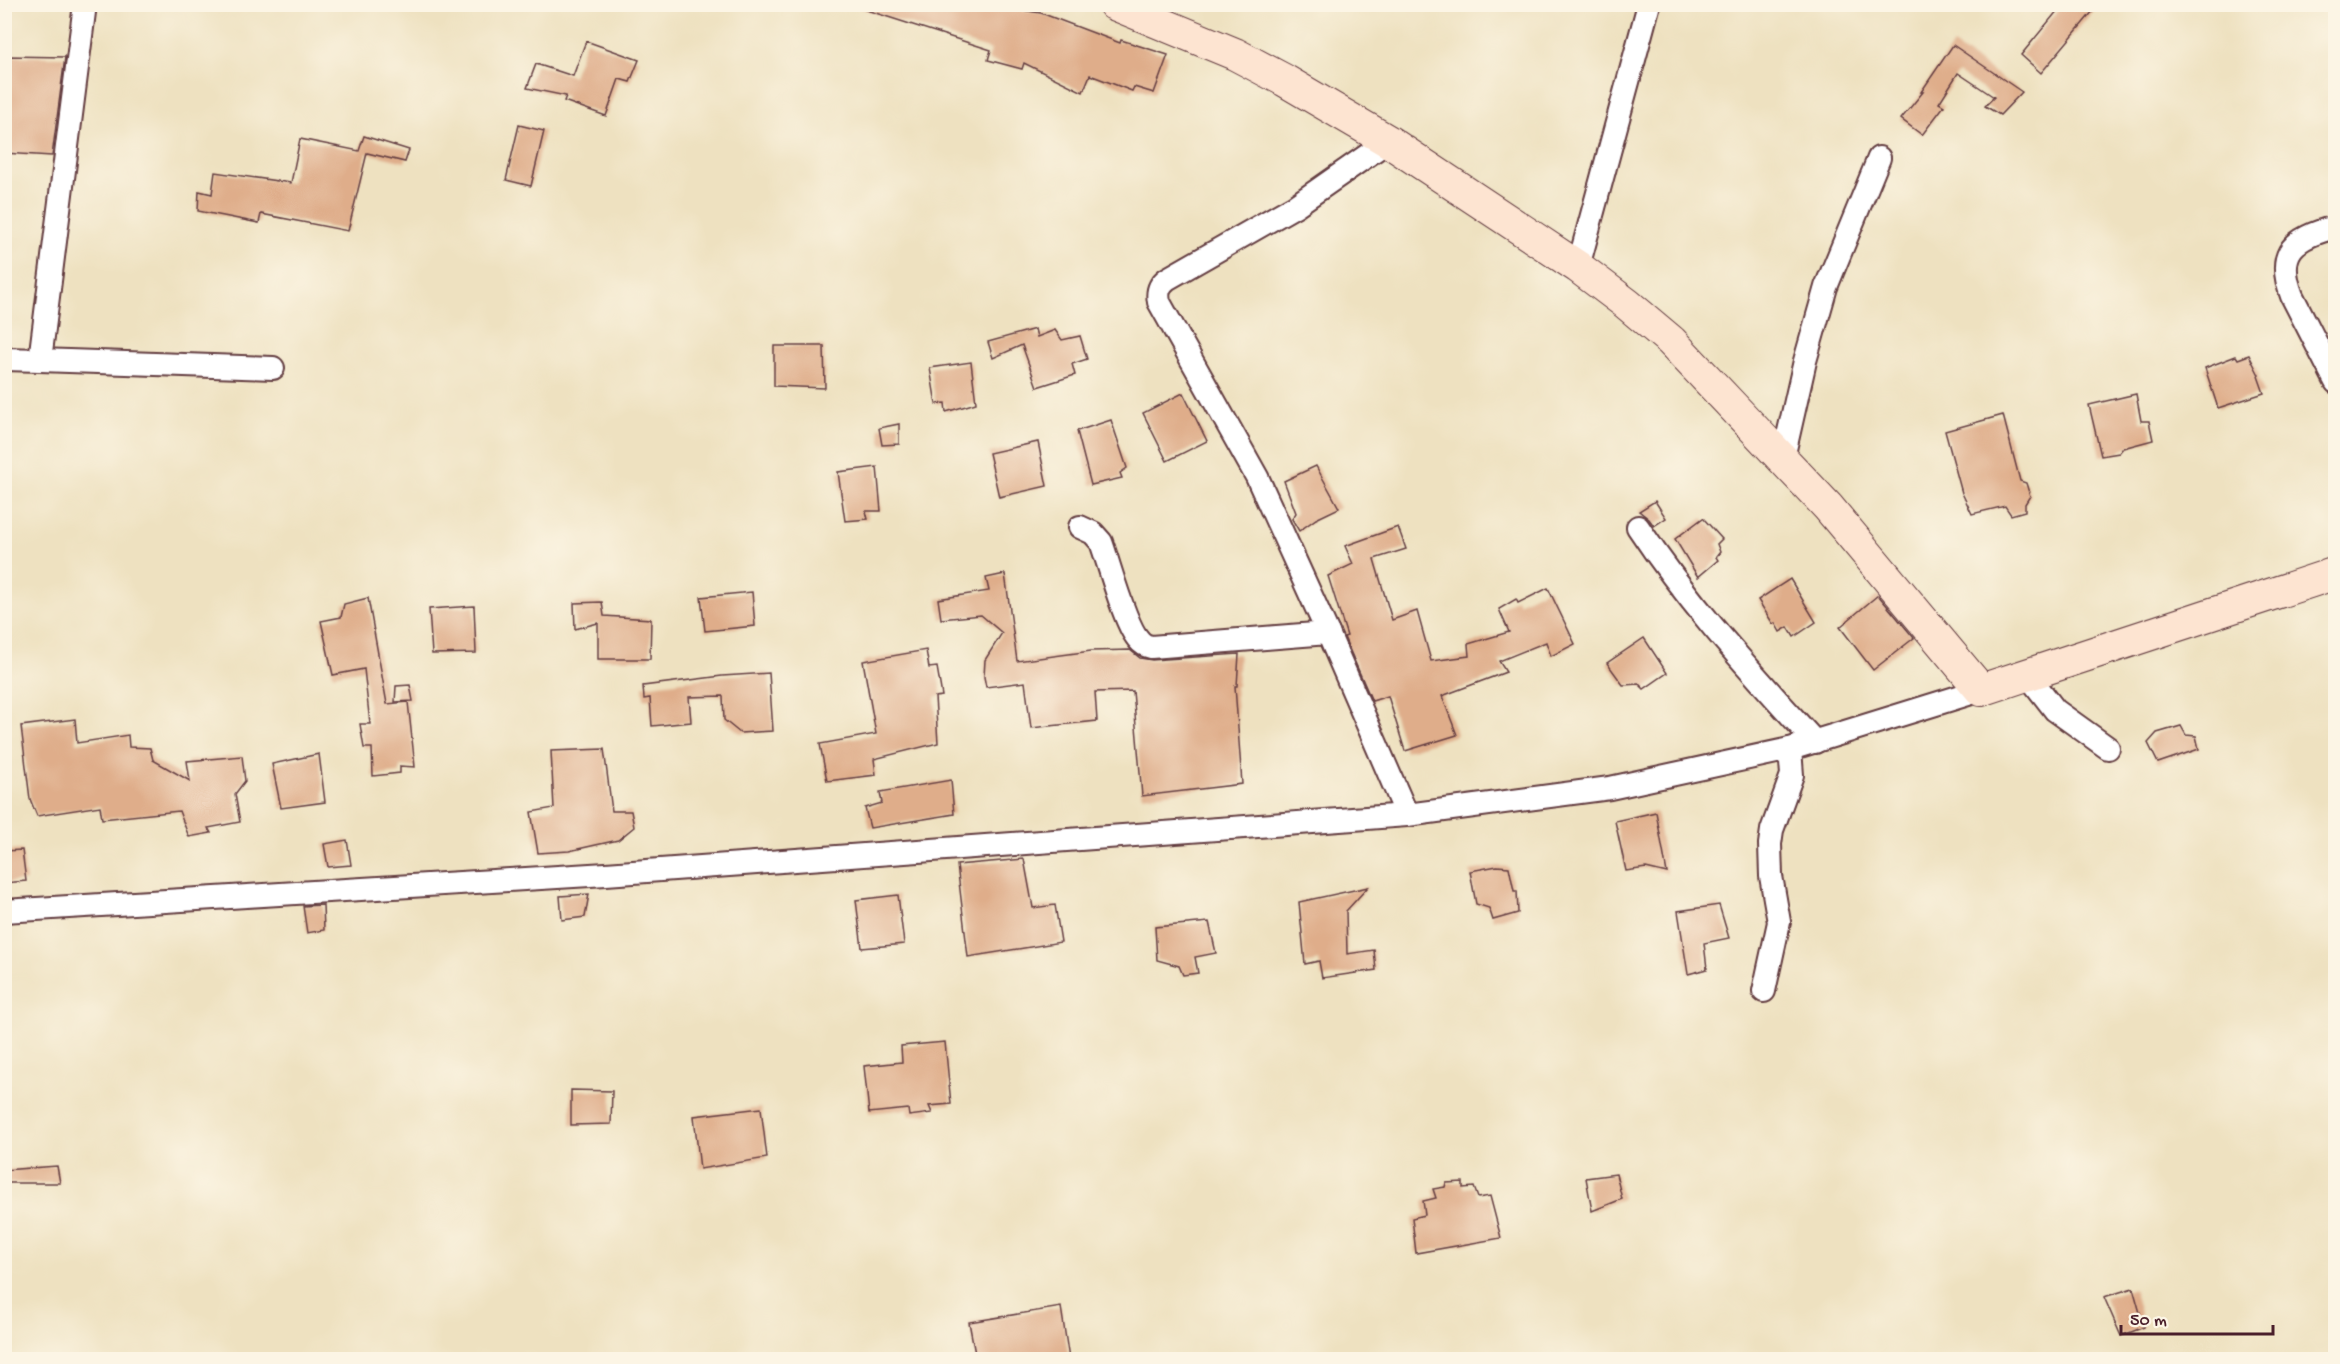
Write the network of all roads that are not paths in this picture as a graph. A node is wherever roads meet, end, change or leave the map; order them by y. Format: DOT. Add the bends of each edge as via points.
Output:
graph roads {
  1 [pos="84,4"];
  2 [pos="1114,4"];
  3 [pos="1648,4"];
  4 [pos="1388,141"];
  5 [pos="1879,158"];
  6 [pos="2336,227"];
  7 [pos="1578,267"];
  8 [pos="4,359"];
  9 [pos="40,360"];
  10 [pos="273,368"];
  11 [pos="2336,382"];
  12 [pos="1783,458"];
  13 [pos="1080,526"];
  14 [pos="1638,527"];
  15 [pos="2336,573"];
  16 [pos="1328,633"];
  17 [pos="2027,675"];
  18 [pos="1981,690"];
  19 [pos="1815,742"];
  20 [pos="2108,748"];
  21 [pos="1790,749"];
  22 [pos="1407,815"];
  23 [pos="4,911"];
  24 [pos="1764,991"];
  1 -- 9 [label="street"];
  2 -- 4 [label="main road" via="1235,54"];
  3 -- 7 [label="street"];
  4 -- 7 [label="main road"];
  4 -- 16 [label="street" via="1295,206 1167,279 1159,290 1159,302 1257,477"];
  5 -- 12 [label="street" via="1826,287"];
  6 -- 11 [label="street" via="2316,232 2292,247 2285,263 2292,296"];
  7 -- 12 [label="main road" via="1671,341"];
  8 -- 9 [label="street"];
  9 -- 10 [label="street"];
  12 -- 18 [label="main road"];
  13 -- 16 [label="street" via="1101,542 1126,614 1143,644 1151,647"];
  14 -- 19 [label="street" via="1693,604"];
  15 -- 17 [label="main road"];
  16 -- 22 [label="street"];
  17 -- 18 [label="main road"];
  17 -- 20 [label="street" via="2055,710"];
  18 -- 19 [label="street"];
  19 -- 21 [label="street"];
  21 -- 22 [label="street" via="1610,788"];
  21 -- 24 [label="street" via="1792,775 1770,843 1779,922"];
  22 -- 23 [label="street" via="606,874"];
}
